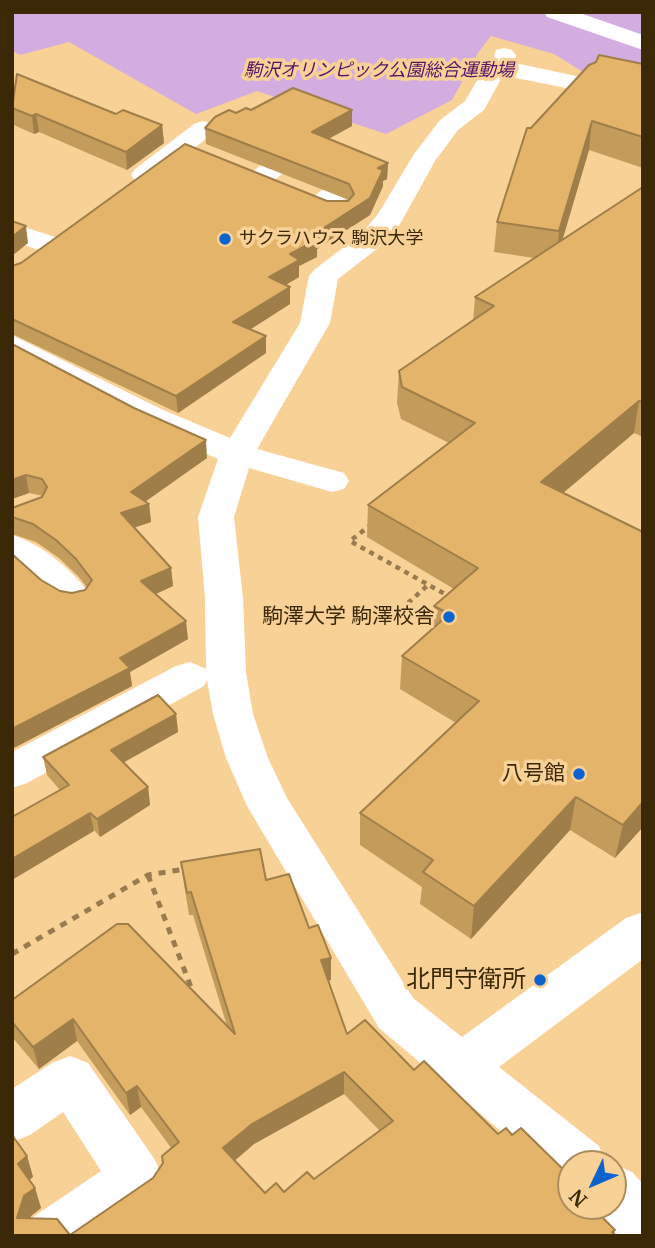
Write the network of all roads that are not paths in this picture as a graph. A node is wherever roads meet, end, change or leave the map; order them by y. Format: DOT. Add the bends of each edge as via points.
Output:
graph roads {
  1 [pos="555,12"];
  2 [pos="643,43"];
  3 [pos="581,84"];
  4 [pos="198,145"];
  5 [pos="233,168"];
  6 [pos="302,189"];
  7 [pos="118,193"];
  8 [pos="12,231"];
  9 [pos="21,265"];
  10 [pos="12,344"];
  11 [pos="237,454"];
  12 [pos="331,481"];
  13 [pos="12,547"];
  14 [pos="73,598"];
  15 [pos="190,676"];
  16 [pos="12,772"];
  17 [pos="643,932"];
  18 [pos="460,1068"];
  19 [pos="12,1118"];
  20 [pos="562,1150"];
  21 [pos="627,1207"];
  22 [pos="643,1226"];
  23 [pos="52,1236"];
  1 -- 2 [label="street"];
  3 -- 11 [label="street" via="503,62 475,105 449,125 423,160 390,218 372,239 324,276 315,323"];
  4 -- 7 [label="street"];
  5 -- 6 [label="street"];
  8 -- 9 [label="street" via="57,237"];
  10 -- 11 [label="street" via="149,416"];
  11 -- 12 [label="street"];
  11 -- 18 [label="street" via="216,517 226,671 247,758 269,806 396,1013"];
  13 -- 14 [label="street"];
  15 -- 16 [label="street"];
  17 -- 18 [label="street"];
  18 -- 20 [label="street"];
  19 -- 23 [label="street" via="70,1079 136,1178"];
  21 -- 22 [label="street"];
}
